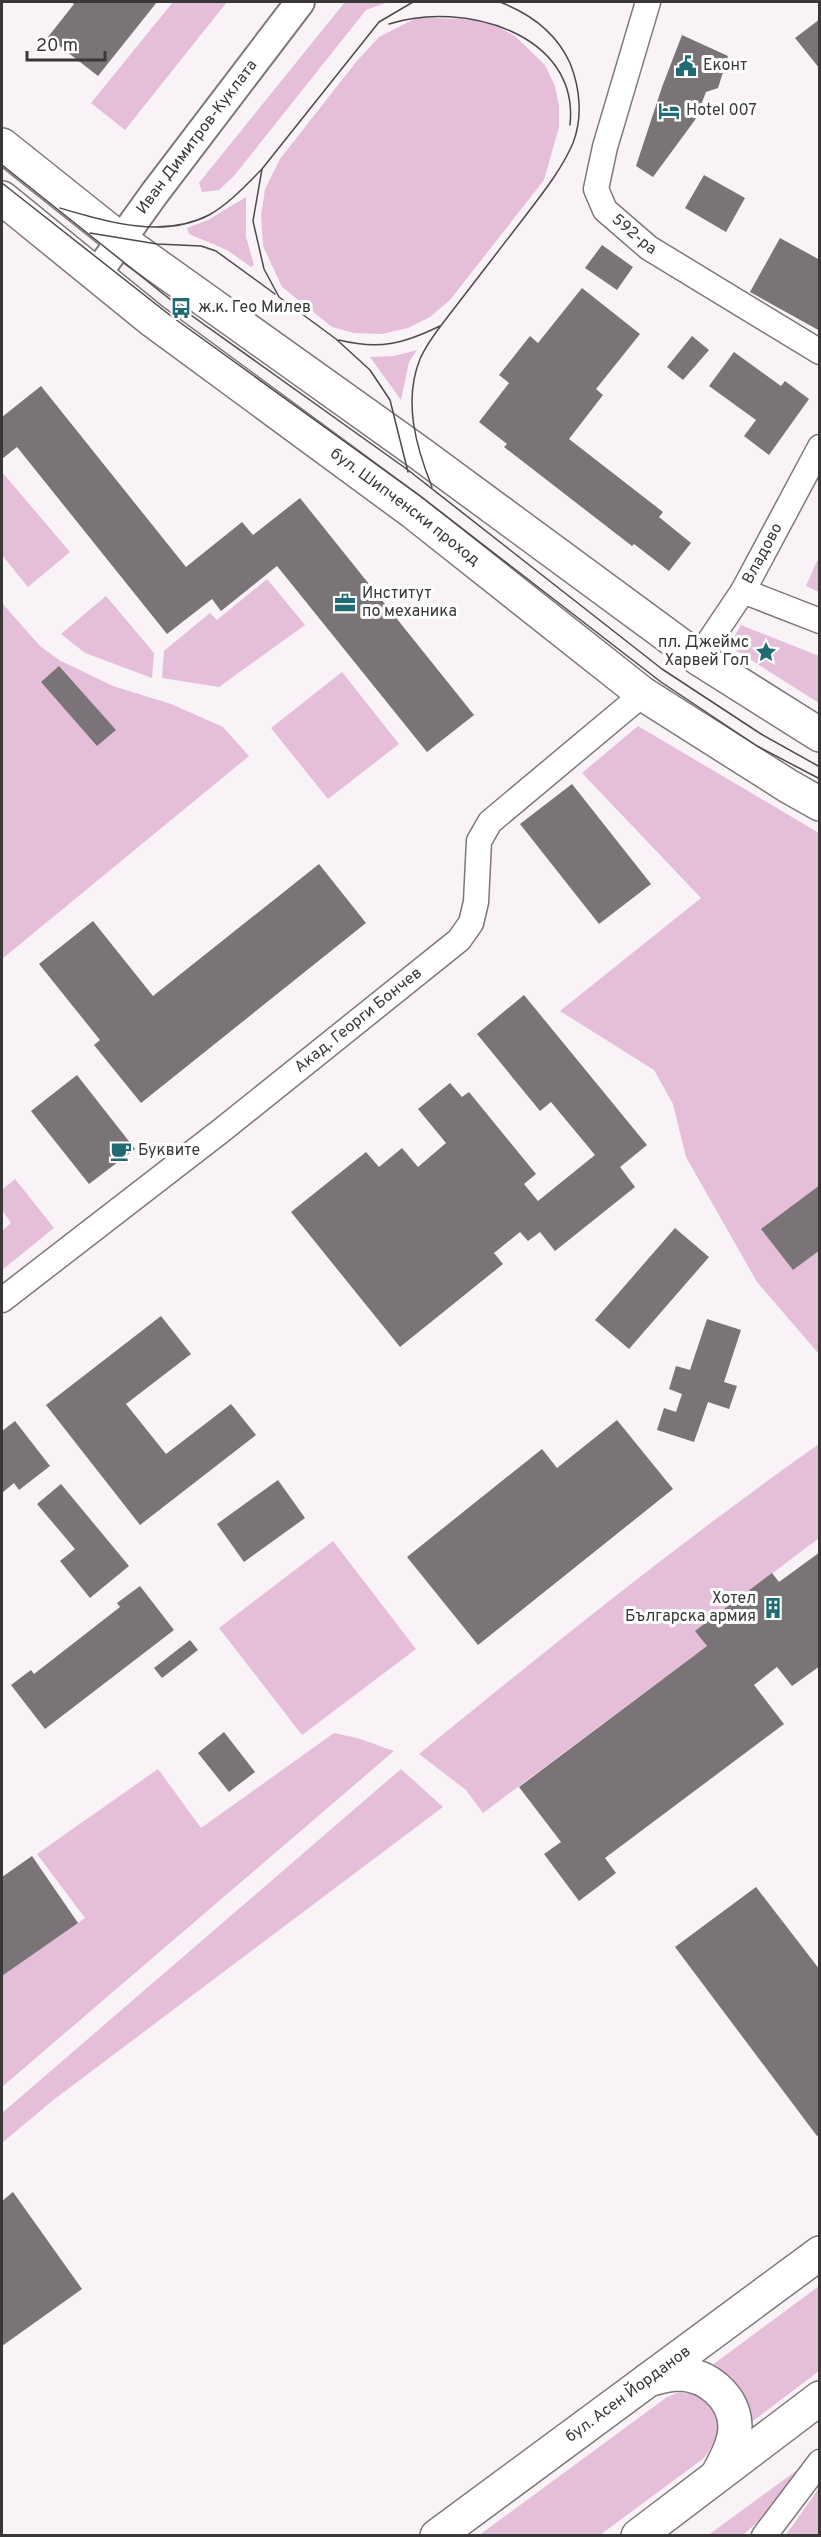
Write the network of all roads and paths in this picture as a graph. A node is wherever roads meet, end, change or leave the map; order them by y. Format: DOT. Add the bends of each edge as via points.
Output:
graph roads {
  1 [pos="300,2"];
  2 [pos="648,2"];
  3 [pos="2,145"];
  4 [pos="2,198"];
  5 [pos="121,240"];
  6 [pos="96,275"];
  7 [pos="819,352"];
  8 [pos="819,447"];
  9 [pos="743,591"];
  10 [pos="819,621"];
  11 [pos="698,658"];
  12 [pos="643,694"];
  13 [pos="819,735"];
  14 [pos="819,804"];
  15 [pos="2,1300"];
  16 [pos="819,2253"];
  17 [pos="645,2381"];
  18 [pos="819,2398"];
  19 [pos="819,2462"];
  20 [pos="717,2476"];
  21 [pos="437,2535"];
  22 [pos="638,2535"];
  23 [pos="764,2535"];
  1 -- 5 [label="street, Иван Димитров-Куклата"];
  2 -- 7 [label="street, 592-ра" via="596,189 605,210 649,248"];
  3 -- 5 [label="main road"];
  4 -- 6 [label="main road, бул. Шипченски проход"];
  5 -- 6 [label="street, Иван Димитров-Куклата"];
  5 -- 11 [label="main road"];
  6 -- 12 [label="main road, бул. Шипченски проход" via="413,513"];
  8 -- 9 [label="street, Владово"];
  9 -- 10 [label="street"];
  9 -- 11 [label="street, Владово"];
  11 -- 13 [label="main road"];
  12 -- 14 [label="main road, бул. Шипченски проход"];
  12 -- 15 [label="street, Акад. Георги Бончев" via="490,822 480,841 471,923 459,940"];
  16 -- 17 [label="main road, бул. Асен Йорданов"];
  17 -- 20 [label="main road" via="666,2375 689,2375 724,2395 735,2428"];
  17 -- 21 [label="main road, бул. Асен Йорданов"];
  18 -- 20 [label="main road"];
  19 -- 23 [label="street"];
  20 -- 22 [label="main road"];
}
